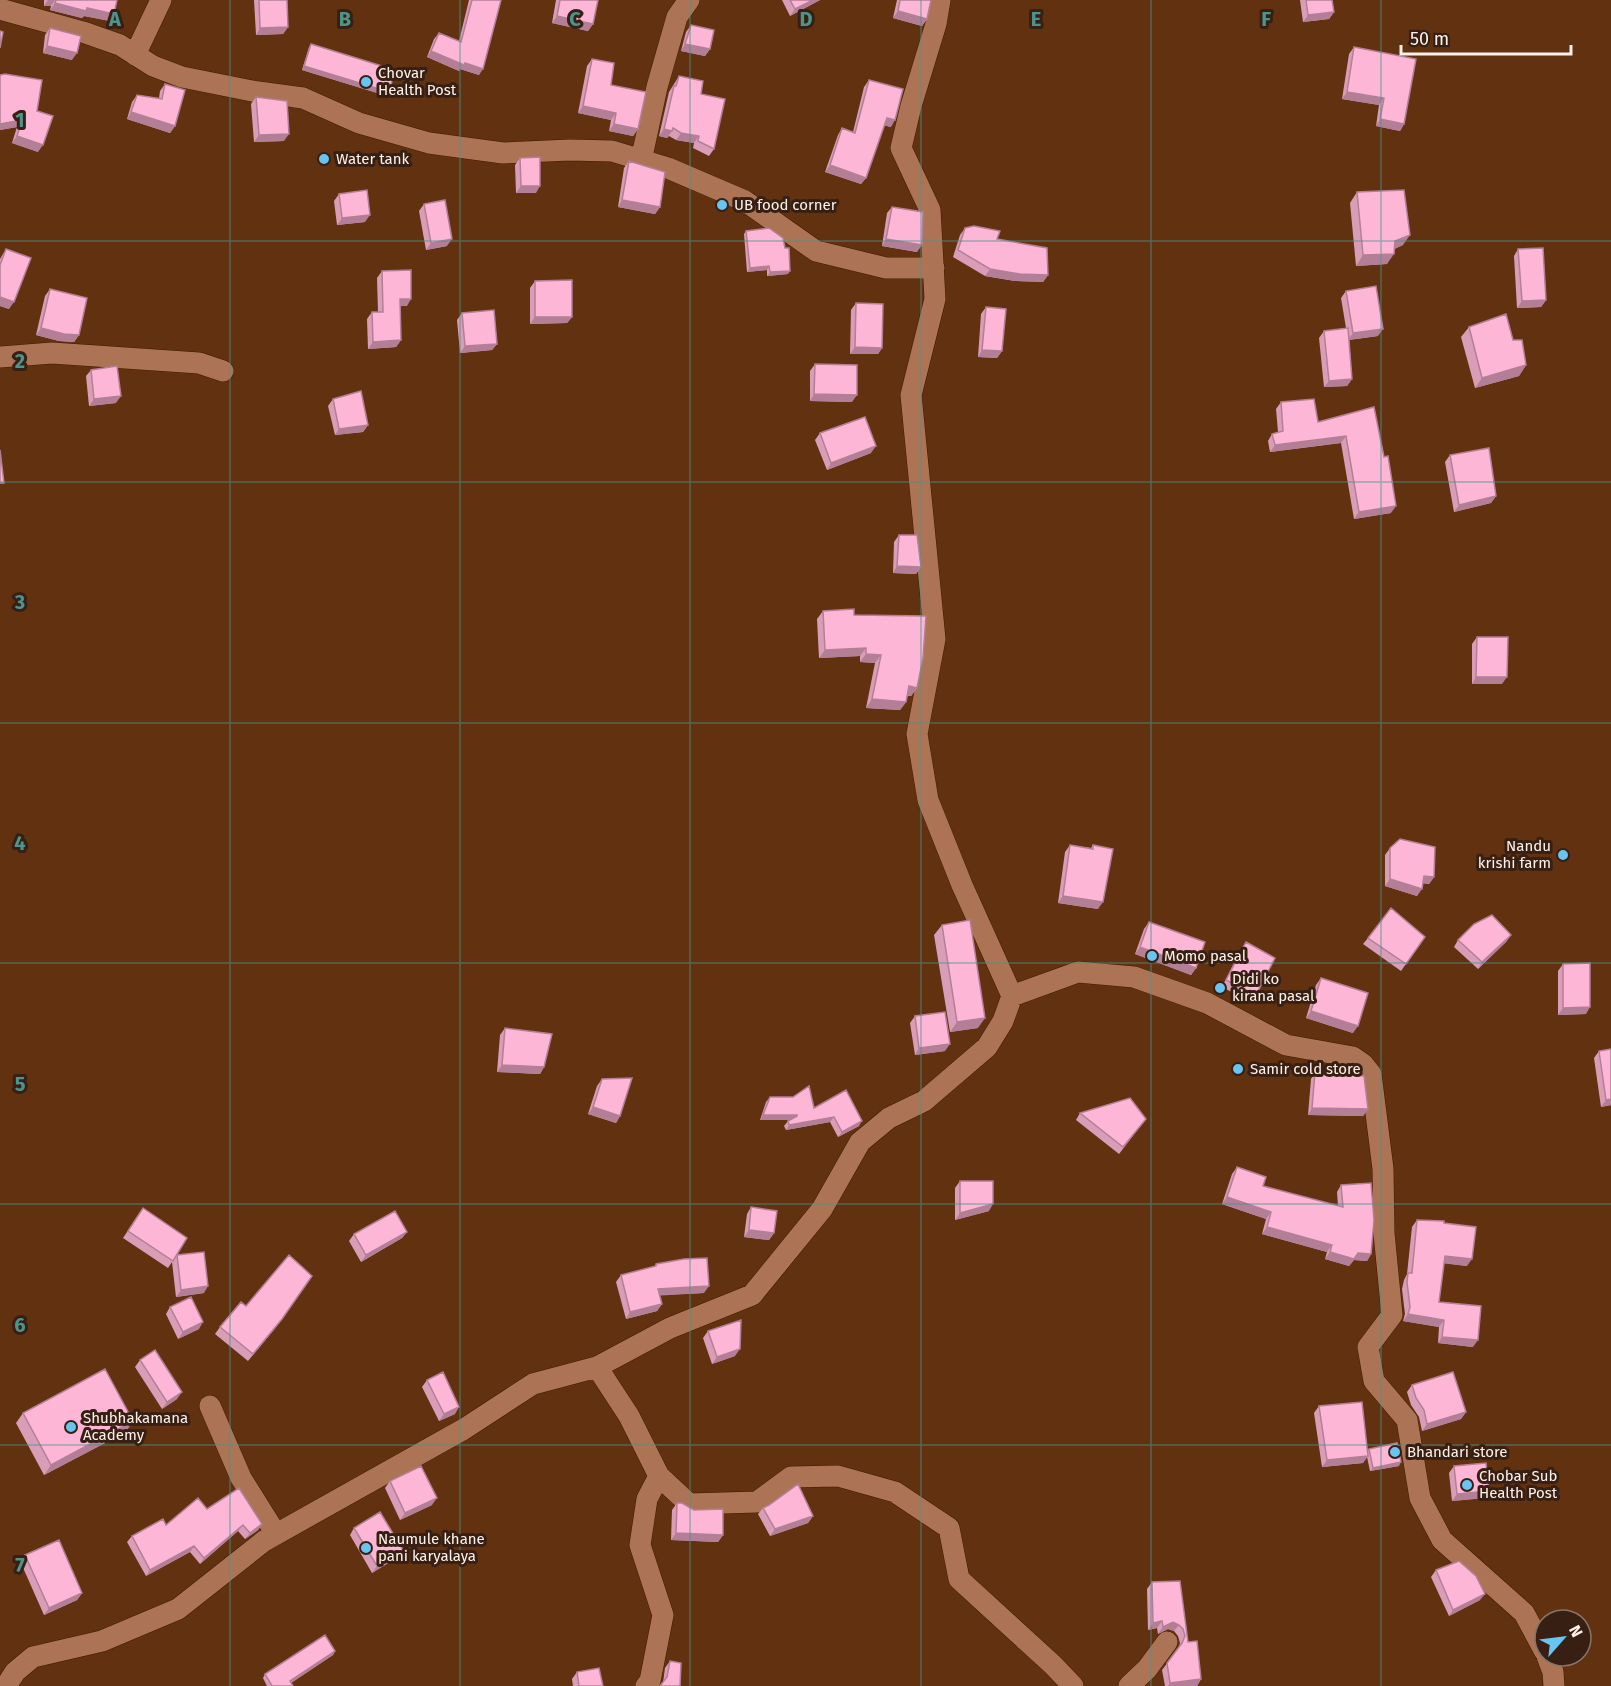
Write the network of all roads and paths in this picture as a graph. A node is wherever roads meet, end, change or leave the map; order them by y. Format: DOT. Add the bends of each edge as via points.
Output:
graph roads {
  1 [pos="161,0"];
  2 [pos="689,0"];
  3 [pos="940,0"];
  4 [pos="0,9"];
  5 [pos="135,55"];
  6 [pos="641,160"];
  7 [pos="933,267"];
  8 [pos="0,357"];
  9 [pos="223,371"];
  10 [pos="1012,996"];
  11 [pos="597,1367"];
  12 [pos="210,1406"];
  13 [pos="659,1476"];
  14 [pos="276,1534"];
  15 [pos="1533,1629"];
  16 [pos="1167,1642"];
  17 [pos="1551,1668"];
  18 [pos="6,1686"];
  19 [pos="646,1686"];
  20 [pos="1073,1686"];
  21 [pos="1129,1686"];
  22 [pos="1554,1686"];
  1 -- 5 [label="street"];
  2 -- 6 [label="street" via="677,17"];
  3 -- 7 [label="street" via="901,148 930,210"];
  4 -- 5 [label="street" via="83,32 120,45"];
  5 -- 6 [label="street" via="182,77 303,98 359,123 429,143 502,153 612,151"];
  6 -- 7 [label="street" via="745,201 816,251 886,268"];
  7 -- 10 [label="street" via="935,299 911,395 935,639 917,734 928,800"];
  8 -- 9 [label="street" via="52,353 199,363"];
  10 -- 11 [label="street" via="987,1047 924,1101 889,1118 860,1142 822,1209 752,1294 670,1328"];
  10 -- 15 [label="street" via="1078,972 1134,976 1207,1003 1286,1045 1353,1057 1364,1064 1371,1074 1383,1169 1392,1315 1368,1347 1374,1381 1407,1420 1420,1498 1442,1540 1524,1612"];
  11 -- 13 [label="street" via="629,1416"];
  11 -- 14 [label="street" via="533,1384 464,1429"];
  12 -- 14 [label="street" via="240,1479"];
  13 -- 19 [label="street" via="647,1499 640,1545 663,1615"];
  13 -- 20 [label="street" via="689,1504 757,1502 791,1477 838,1476 895,1492 948,1528 959,1579"];
  14 -- 18 [label="street" via="178,1609 102,1641 33,1657"];
  16 -- 21 [label="street"];
  17 -- 22 [label="street"];
}
